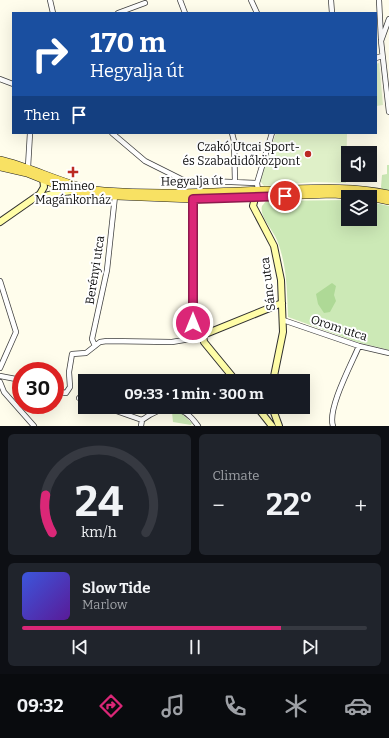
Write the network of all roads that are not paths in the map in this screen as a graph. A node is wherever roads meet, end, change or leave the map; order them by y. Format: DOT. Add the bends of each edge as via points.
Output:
graph roads {
  1 [pos="50,0"];
  2 [pos="180,0"];
  3 [pos="252,0"];
  4 [pos="331,0"];
  5 [pos="380,0"];
  6 [pos="145,3"];
  7 [pos="53,12"];
  8 [pos="121,12"];
  9 [pos="185,12"];
  10 [pos="257,12"];
  11 [pos="332,12"];
  12 [pos="389,19"];
  13 [pos="381,41"];
  14 [pos="382,56"];
  15 [pos="377,58"];
  16 [pos="0,78"];
  17 [pos="12,84"];
  18 [pos="389,112"];
  19 [pos="30,134"];
  20 [pos="113,134"];
  21 [pos="232,134"];
  22 [pos="272,134"];
  23 [pos="0,160"];
  24 [pos="0,167"];
  25 [pos="28,167"];
  26 [pos="41,172"];
  27 [pos="44,180"];
  28 [pos="235,182"];
  29 [pos="256,190"];
  30 [pos="75,191"];
  31 [pos="389,194"];
  32 [pos="341,195"];
  33 [pos="115,196"];
  34 [pos="193,199"];
  35 [pos="377,199"];
  36 [pos="32,200"];
  37 [pos="389,201"];
  38 [pos="0,222"];
  39 [pos="0,281"];
  40 [pos="282,303"];
  41 [pos="283,320"];
  42 [pos="202,337"];
  43 [pos="193,339"];
  44 [pos="95,346"];
  45 [pos="359,346"];
  46 [pos="389,353"];
  47 [pos="0,368"];
  48 [pos="230,374"];
  49 [pos="275,374"];
  50 [pos="0,376"];
  51 [pos="12,378"];
  52 [pos="0,382"];
  53 [pos="64,392"];
  54 [pos="125,414"];
  55 [pos="263,414"];
  56 [pos="275,414"];
  57 [pos="142,420"];
  58 [pos="34,426"];
  59 [pos="141,426"];
  60 [pos="198,426"];
  61 [pos="272,426"];
  62 [pos="279,426"];
  63 [pos="333,426"];
  1 -- 7 [label="street"];
  2 -- 9 [label="street"];
  3 -- 10 [label="street"];
  4 -- 11 [label="street"];
  5 -- 13 [label="street"];
  6 -- 8 [label="street"];
  12 -- 13 [label="street"];
  13 -- 14 [label="street"];
  14 -- 15 [label="street"];
  14 -- 18 [label="street"];
  16 -- 17 [label="street"];
  19 -- 25 [label="street"];
  20 -- 28 [label="street" via="145,161 183,180"];
  21 -- 28 [label="street"];
  22 -- 29 [label="street"];
  23 -- 25 [label="main road, Hegyalja út"];
  24 -- 27 [label="main road, Hegyalja út"];
  25 -- 26 [label="main road, Hegyalja út"];
  26 -- 27 [label="street"];
  26 -- 29 [label="main road, Hegyalja út" via="104,191 193,193"];
  27 -- 30 [label="main road, Hegyalja út"];
  27 -- 36 [label="street" via="42,190"];
  28 -- 29 [label="street"];
  29 -- 31 [label="main road, Hegyalja út" via="347,188"];
  29 -- 32 [label="main road, Hegyalja út"];
  29 -- 34 [label="main road, Hegyalja út"];
  29 -- 40 [label="street, Sánc utca" via="253,203 277,254"];
  30 -- 33 [label="main road, Hegyalja út"];
  30 -- 36 [label="street" via="56,192"];
  33 -- 34 [label="main road, Hegyalja út"];
  33 -- 44 [label="street, Berényi utca" via="107,270 92,339"];
  34 -- 43 [label="street"];
  35 -- 37 [label="main road, Hegyalja út"];
  36 -- 38 [label="street"];
  39 -- 47 [label="street" via="16,332"];
  40 -- 41 [label="street, Sánc utca"];
  40 -- 42 [label="street" via="209,331"];
  41 -- 45 [label="street, Orom utca"];
  41 -- 49 [label="street, Sánc utca" via="283,339"];
  42 -- 43 [label="street"];
  42 -- 48 [label="street"];
  43 -- 44 [label="street" via="107,341"];
  44 -- 53 [label="street" via="86,353 72,354 70,387"];
  45 -- 46 [label="street, Orom utca"];
  45 -- 63 [label="street" via="333,409"];
  50 -- 51 [label="street"];
  52 -- 58 [label="street" via="4,392"];
  54 -- 57 [label="street"];
  55 -- 61 [label="street"];
  56 -- 62 [label="street"];
  57 -- 59 [label="street"];
  57 -- 60 [label="street" via="159,410 174,408 188,415"];
}
